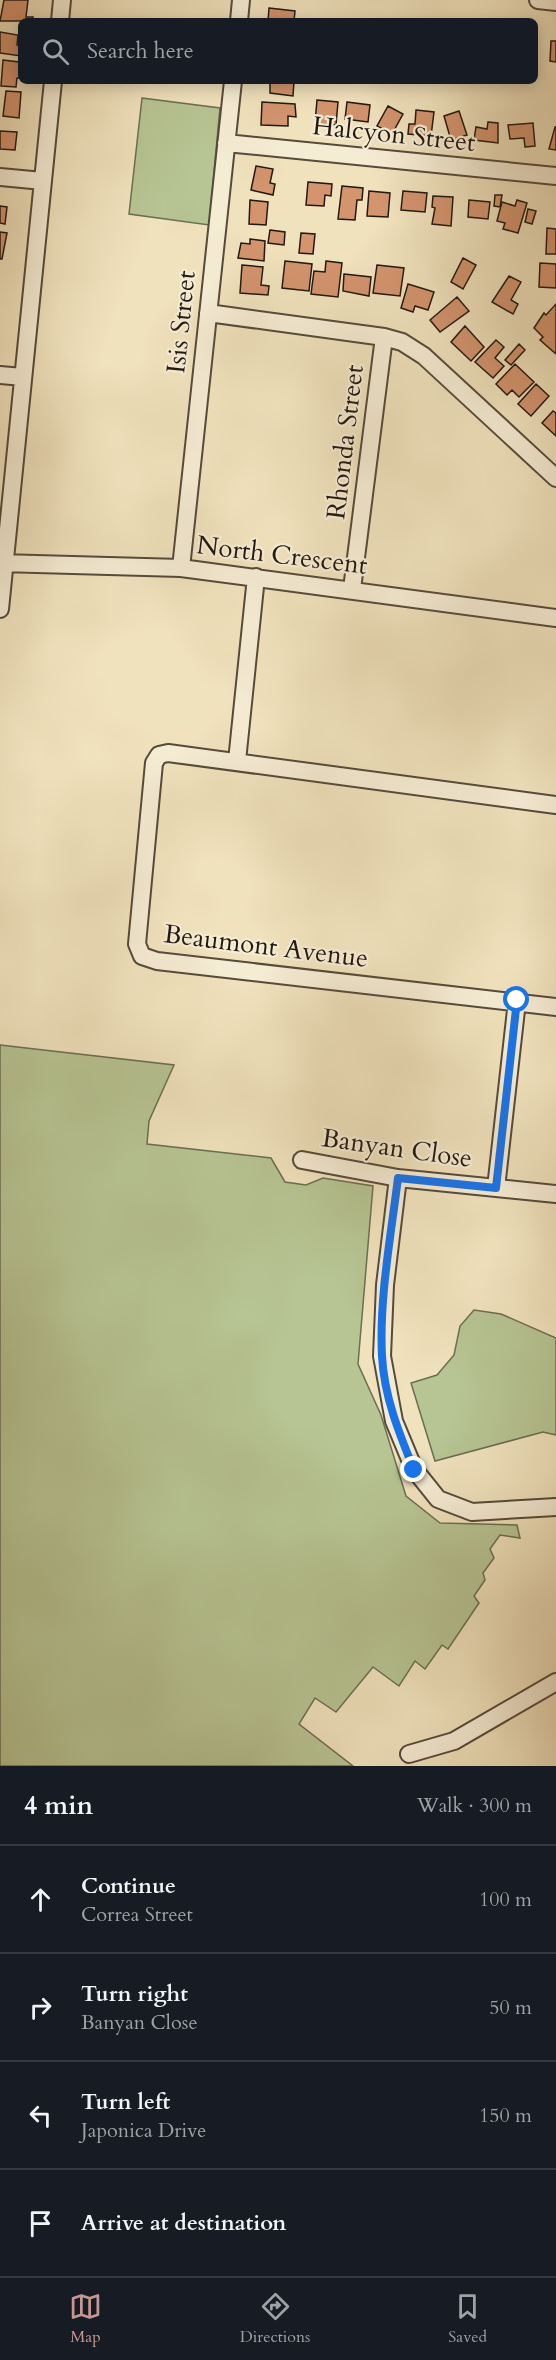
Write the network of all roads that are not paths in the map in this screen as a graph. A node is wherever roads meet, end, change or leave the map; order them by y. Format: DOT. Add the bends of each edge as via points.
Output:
graph roads {
  1 [pos="62,0"];
  2 [pos="241,0"];
  3 [pos="538,0"];
  4 [pos="556,2"];
  5 [pos="60,18"];
  6 [pos="239,18"];
  7 [pos="53,84"];
  8 [pos="232,84"];
  9 [pos="226,143"];
  10 [pos="556,176"];
  11 [pos="0,177"];
  12 [pos="43,181"];
  13 [pos="208,313"];
  14 [pos="384,337"];
  15 [pos="0,375"];
  16 [pos="23,377"];
  17 [pos="556,478"];
  18 [pos="2,563"];
  19 [pos="181,568"];
  20 [pos="256,577"];
  21 [pos="352,590"];
  22 [pos="0,609"];
  23 [pos="556,618"];
  24 [pos="237,761"];
  25 [pos="556,805"];
  26 [pos="517,1000"];
  27 [pos="556,1007"];
  28 [pos="302,1160"];
  29 [pos="398,1178"];
  30 [pos="496,1188"];
  31 [pos="556,1194"];
  32 [pos="556,1507"];
  33 [pos="556,1682"];
  34 [pos="409,1754"];
  1 -- 5 [label="street"];
  2 -- 6 [label="street"];
  3 -- 4 [label="street"];
  7 -- 12 [label="street"];
  8 -- 9 [label="street, Isis Street"];
  9 -- 10 [label="street, Halcyon Street"];
  9 -- 13 [label="street, Isis Street"];
  11 -- 12 [label="street"];
  12 -- 16 [label="street"];
  13 -- 14 [label="street"];
  13 -- 19 [label="street, Isis Street"];
  14 -- 17 [label="street" via="402,342 424,356"];
  14 -- 21 [label="street, Rhonda Street"];
  15 -- 16 [label="street"];
  16 -- 18 [label="street"];
  18 -- 19 [label="street, North Crescent"];
  18 -- 22 [label="street"];
  19 -- 20 [label="street, North Crescent"];
  20 -- 21 [label="street, North Crescent"];
  20 -- 24 [label="street"];
  21 -- 23 [label="street, North Crescent"];
  24 -- 25 [label="street, Beaumont Avenue"];
  24 -- 26 [label="street, Beaumont Avenue" via="168,753 159,755 154,763 137,944 142,956"];
  26 -- 27 [label="street, Beaumont Avenue"];
  26 -- 30 [label="street"];
  28 -- 29 [label="street, Banyan Close"];
  29 -- 30 [label="street, Banyan Close"];
  29 -- 32 [label="street" via="385,1285 382,1356 394,1421 414,1470 438,1499 472,1512"];
  30 -- 31 [label="street, Banyan Close"];
  33 -- 34 [label="street" via="454,1741"];
}
